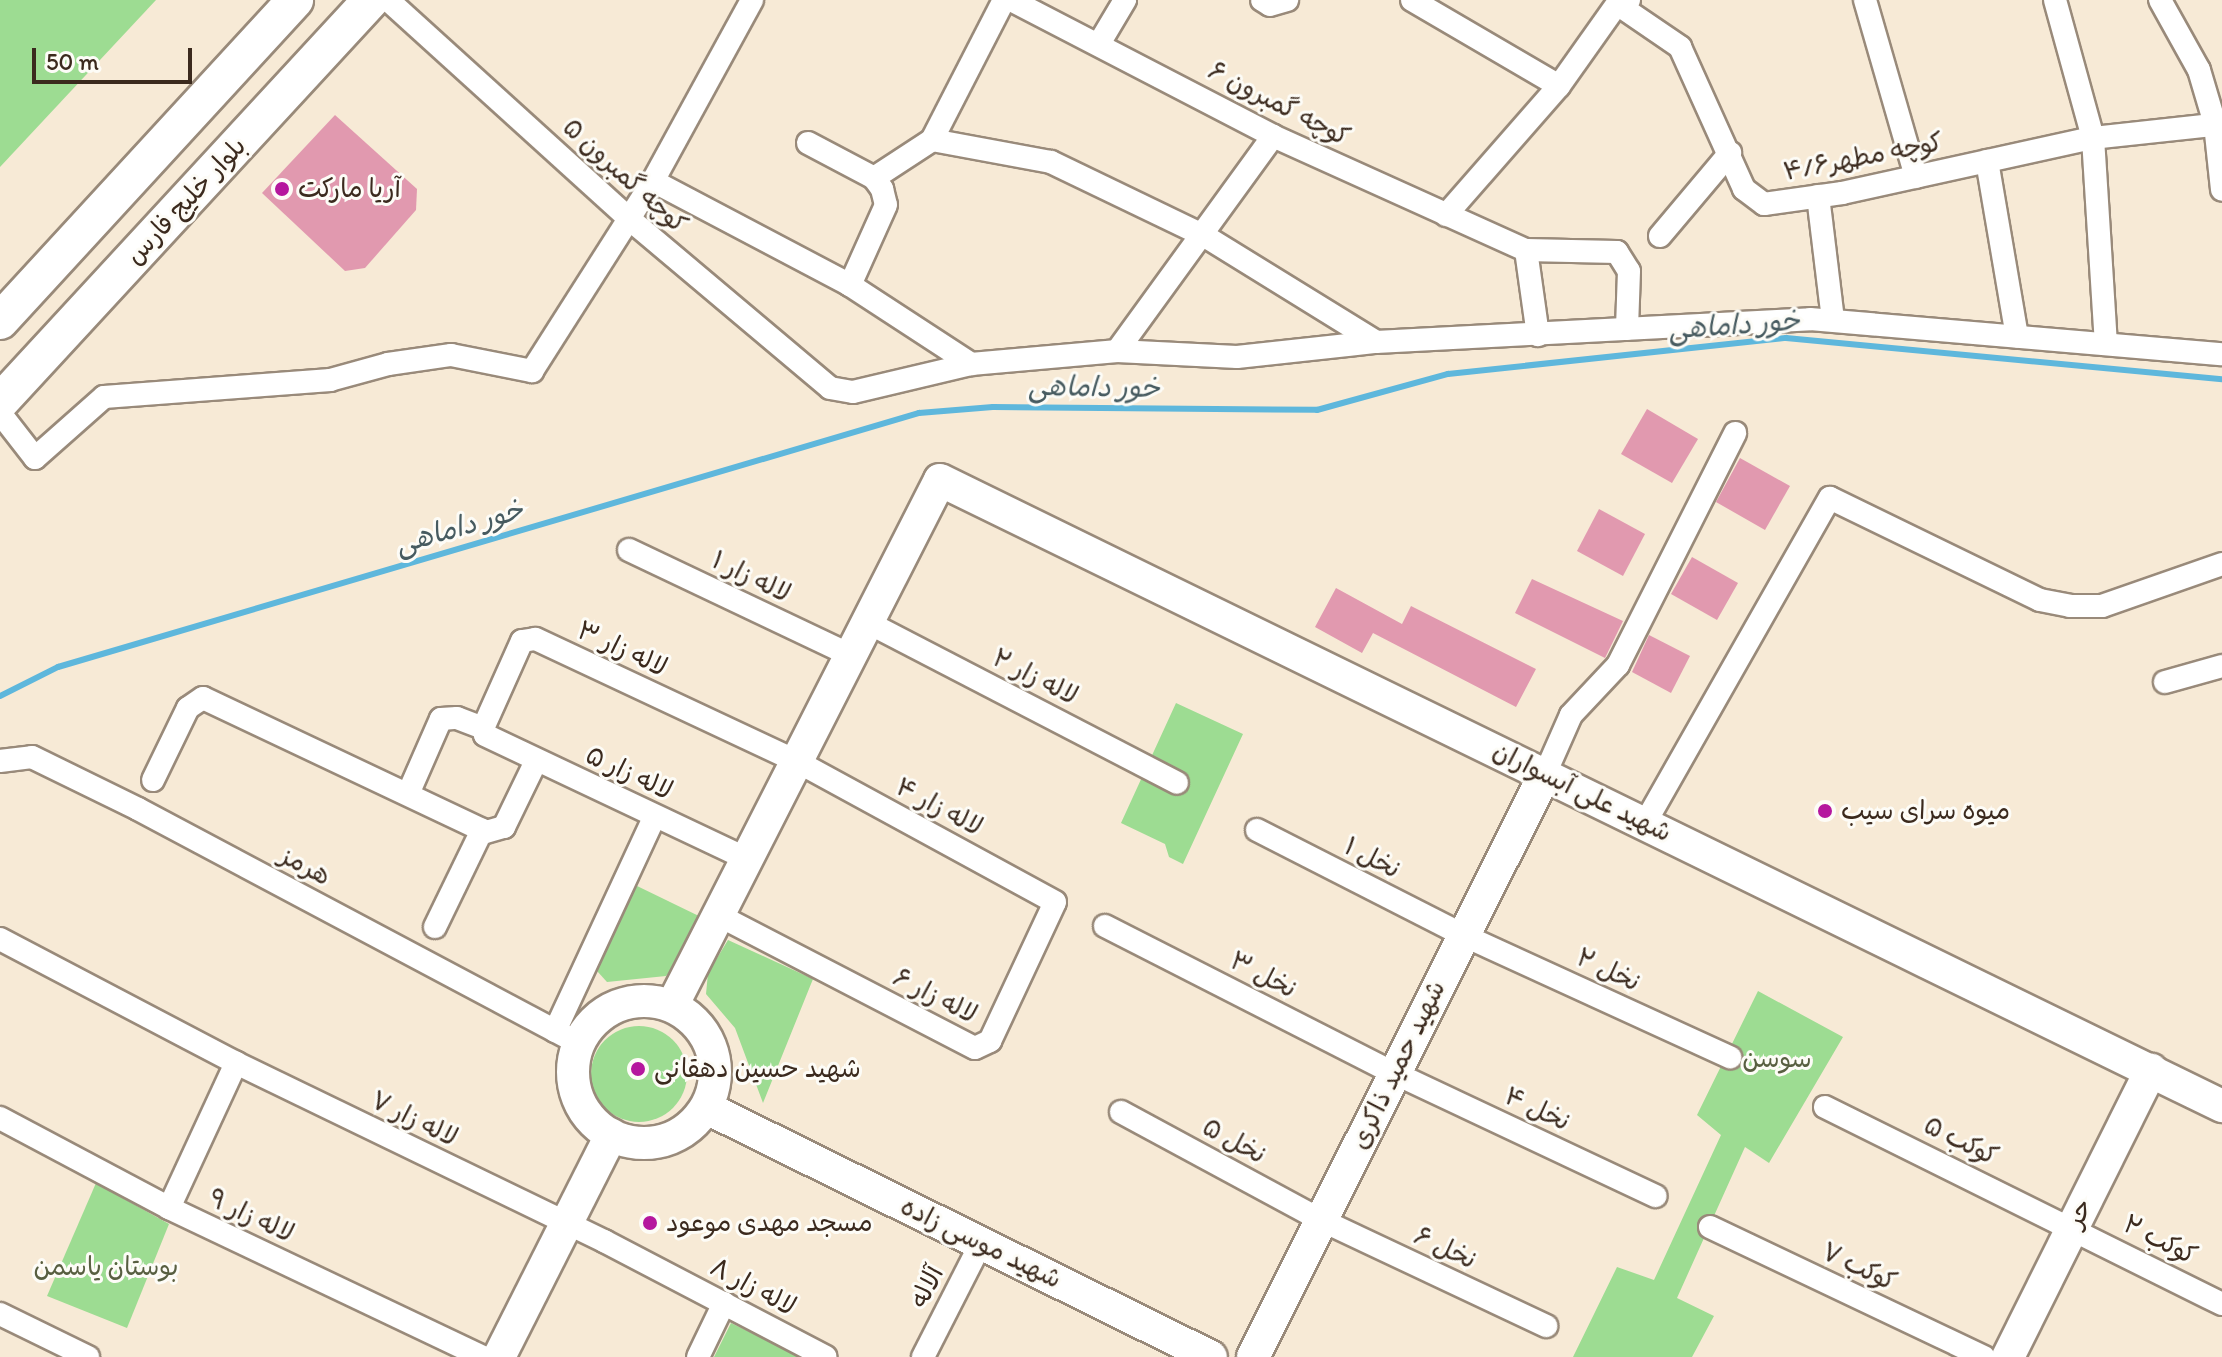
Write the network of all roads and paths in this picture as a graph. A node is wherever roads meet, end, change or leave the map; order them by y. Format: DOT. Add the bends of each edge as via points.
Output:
graph roads {
  1 [pos="295,0"];
  2 [pos="371,0"];
  3 [pos="388,0"];
  4 [pos="752,0"];
  5 [pos="1004,0"];
  6 [pos="1011,0"];
  7 [pos="1125,0"];
  8 [pos="1262,0"];
  9 [pos="1287,0"];
  10 [pos="1412,0"];
  11 [pos="1865,0"];
  12 [pos="2055,0"];
  13 [pos="2160,0"];
  14 [pos="1623,2"];
  15 [pos="1100,42"];
  16 [pos="1559,86"];
  17 [pos="2219,124"];
  18 [pos="1273,136"];
  19 [pos="2093,138"];
  20 [pos="932,140"];
  21 [pos="808,143"];
  22 [pos="1730,153"];
  23 [pos="1987,161"];
  24 [pos="1916,177"];
  25 [pos="874,178"];
  26 [pos="653,181"];
  27 [pos="2222,190"];
  28 [pos="1818,196"];
  29 [pos="1446,215"];
  30 [pos="627,217"];
  31 [pos="1203,235"];
  32 [pos="1660,236"];
  33 [pos="1526,250"];
  34 [pos="850,285"];
  35 [pos="1833,320"];
  36 [pos="0,321"];
  37 [pos="1627,329"];
  38 [pos="1538,335"];
  39 [pos="2017,336"];
  40 [pos="1376,342"];
  41 [pos="2106,344"];
  42 [pos="1117,351"];
  43 [pos="2222,354"];
  44 [pos="971,364"];
  45 [pos="0,402"];
  46 [pos="0,413"];
  47 [pos="1735,433"];
  48 [pos="629,550"];
  49 [pos="2222,564"];
  50 [pos="867,622"];
  51 [pos="850,655"];
  52 [pos="2222,666"];
  53 [pos="2165,682"];
  54 [pos="486,733"];
  55 [pos="0,761"];
  56 [pos="536,761"];
  57 [pos="796,761"];
  58 [pos="1545,774"];
  59 [pos="153,780"];
  60 [pos="1177,783"];
  61 [pos="408,794"];
  62 [pos="655,816"];
  63 [pos="1645,823"];
  64 [pos="482,830"];
  65 [pos="1257,830"];
  66 [pos="747,859"];
  67 [pos="1055,902"];
  68 [pos="718,915"];
  69 [pos="1105,926"];
  70 [pos="435,927"];
  71 [pos="1463,935"];
  72 [pos="0,939"];
  73 [pos="672,1006"];
  74 [pos="567,1037"];
  75 [pos="1730,1057"];
  76 [pos="236,1063"];
  77 [pos="2151,1070"];
  78 [pos="1394,1073"];
  79 [pos="2222,1106"];
  80 [pos="1825,1107"];
  81 [pos="707,1108"];
  82 [pos="1121,1112"];
  83 [pos="0,1118"];
  84 [pos="611,1135"];
  85 [pos="1655,1196"];
  86 [pos="169,1208"];
  87 [pos="1321,1220"];
  88 [pos="567,1224"];
  89 [pos="2073,1226"];
  90 [pos="1710,1227"];
  91 [pos="981,1243"];
  92 [pos="724,1303"];
  93 [pos="2222,1304"];
  94 [pos="0,1314"];
  95 [pos="1546,1326"];
  96 [pos="88,1357"];
  97 [pos="483,1357"];
  98 [pos="499,1357"];
  99 [pos="698,1357"];
  100 [pos="826,1357"];
  101 [pos="923,1357"];
  102 [pos="1211,1357"];
  103 [pos="1253,1357"];
  104 [pos="1984,1357"];
  105 [pos="2008,1357"];
  1 -- 36 [label="main road"];
  2 -- 45 [label="main road, بلوار خلیج فارس"];
  3 -- 30 [label="street, کوچه گمبرون ۵"];
  4 -- 26 [label="street"];
  5 -- 20 [label="street"];
  6 -- 15 [label="street, کوچه گمبرون ۶"];
  7 -- 15 [label="street"];
  8 -- 9 [label="street" via="1270,5"];
  10 -- 16 [label="street"];
  11 -- 24 [label="street"];
  12 -- 19 [label="street"];
  13 -- 17 [label="street" via="2199,70"];
  14 -- 16 [label="street"];
  14 -- 22 [label="street, کوچه مطهر۴/۶" via="1680,47"];
  15 -- 18 [label="street, کوچه گمبرون ۶"];
  16 -- 29 [label="street"];
  17 -- 19 [label="street, کوچه مطهر۴/۶"];
  17 -- 27 [label="street"];
  18 -- 29 [label="street, کوچه گمبرون ۶"];
  18 -- 31 [label="street"];
  19 -- 23 [label="street, کوچه مطهر۴/۶"];
  19 -- 41 [label="street"];
  20 -- 25 [label="street"];
  20 -- 31 [label="street" via="1051,162"];
  21 -- 25 [label="street"];
  22 -- 28 [label="street, کوچه مطهر۴/۶" via="1744,189 1764,204"];
  22 -- 32 [label="street"];
  23 -- 24 [label="street, کوچه مطهر۴/۶"];
  23 -- 39 [label="street"];
  24 -- 28 [label="street, کوچه مطهر۴/۶"];
  25 -- 34 [label="street" via="886,205"];
  26 -- 30 [label="street"];
  26 -- 34 [label="street"];
  28 -- 35 [label="street"];
  29 -- 33 [label="street, کوچه گمبرون ۶"];
  30 -- 44 [label="street, کوچه گمبرون ۵" via="830,388 853,392"];
  30 -- 46 [label="street" via="532,371 451,355 330,380 104,397 35,458"];
  31 -- 40 [label="street"];
  31 -- 42 [label="street"];
  33 -- 37 [label="street" via="1617,252 1629,271"];
  33 -- 38 [label="street"];
  34 -- 44 [label="street"];
  35 -- 37 [label="street"];
  35 -- 39 [label="street"];
  37 -- 38 [label="street"];
  38 -- 40 [label="street"];
  39 -- 41 [label="street"];
  40 -- 42 [label="street" via="1237,357"];
  41 -- 43 [label="street"];
  42 -- 44 [label="street"];
  47 -- 58 [label="street" via="1618,665 1571,715"];
  48 -- 51 [label="street, لاله زار ۱"];
  49 -- 63 [label="street" via="2102,606 2070,606 2040,600 1830,498"];
  50 -- 51 [label="street"];
  50 -- 58 [label="street, شهید علی آبسواران" via="940,480"];
  50 -- 60 [label="street, لاله زار ۲"];
  51 -- 57 [label="street"];
  52 -- 53 [label="street"];
  54 -- 56 [label="street, لاله زار ۵"];
  54 -- 57 [label="street, لاله زار ۳" via="522,641 535,639"];
  54 -- 61 [label="street, لاله زار ۵" via="457,718 441,719"];
  55 -- 74 [label="street, هرمز" via="32,757"];
  56 -- 62 [label="street, لاله زار ۵"];
  56 -- 64 [label="street" via="504,827 492,833"];
  57 -- 66 [label="street"];
  57 -- 67 [label="street, لاله زار ۴"];
  58 -- 63 [label="street, شهید علی آبسواران"];
  58 -- 71 [label="street, شهید حمید ذاکری"];
  59 -- 61 [label="street" via="188,708 203,698"];
  61 -- 64 [label="street"];
  62 -- 66 [label="street, لاله زار ۵"];
  62 -- 74 [label="street"];
  63 -- 77 [label="street, شهید علی آبسواران"];
  64 -- 70 [label="street"];
  65 -- 71 [label="street, نخل ۱"];
  66 -- 68 [label="street"];
  67 -- 68 [label="street, لاله زار ۶" via="990,1041 975,1048"];
  68 -- 73 [label="street"];
  69 -- 78 [label="street, نخل ۳"];
  71 -- 75 [label="street, نخل ۲"];
  71 -- 78 [label="street, شهید حمید ذاکری"];
  72 -- 76 [label="street, لاله زار ۷"];
  73 -- 74 [label="street" via="650,1000 616,1006"];
  73 -- 81 [label="street" via="707,1037 715,1060 715,1085"];
  74 -- 84 [label="street" via="575,1091 584,1112"];
  76 -- 86 [label="street"];
  76 -- 88 [label="street, لاله زار ۷"];
  77 -- 79 [label="street, شهید علی آبسواران"];
  77 -- 89 [label="street, حر"];
  78 -- 85 [label="street, نخل ۴"];
  78 -- 87 [label="street, شهید حمید ذاکری"];
  80 -- 89 [label="street, کوکب ۵"];
  81 -- 84 [label="street" via="692,1127 671,1140 647,1145"];
  81 -- 91 [label="street, شهید موسی زاده"];
  82 -- 87 [label="street, نخل ۵"];
  83 -- 86 [label="street, لاله زار ۹"];
  84 -- 88 [label="street"];
  86 -- 97 [label="street, لاله زار ۹"];
  87 -- 95 [label="street, نخل ۶"];
  87 -- 103 [label="street, شهید حمید ذاکری"];
  88 -- 92 [label="street, لاله زار ۸"];
  88 -- 98 [label="street"];
  89 -- 93 [label="street, کوکب ۲"];
  89 -- 105 [label="street, حر"];
  90 -- 104 [label="street, کوکب ۷"];
  91 -- 101 [label="street, آلاله"];
  91 -- 102 [label="street, شهید موسی زاده"];
  92 -- 99 [label="street"];
  92 -- 100 [label="street, لاله زار ۸"];
  94 -- 96 [label="street"];
}
